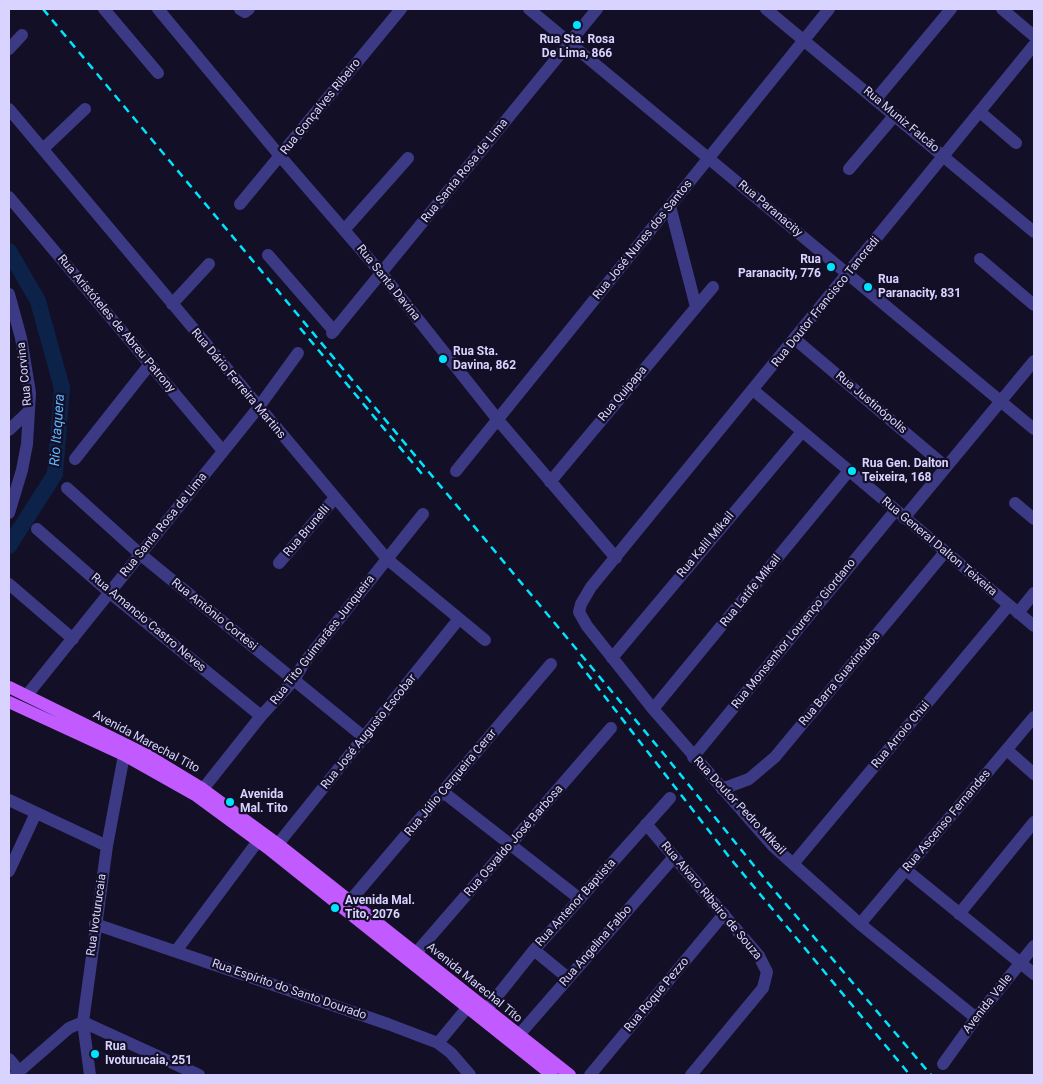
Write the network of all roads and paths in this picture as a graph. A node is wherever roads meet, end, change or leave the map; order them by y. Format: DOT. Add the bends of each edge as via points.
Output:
graph roads {
  1 [pos="104,9"];
  2 [pos="158,9"];
  3 [pos="240,9"];
  4 [pos="249,9"];
  5 [pos="401,9"];
  6 [pos="529,9"];
  7 [pos="598,9"];
  8 [pos="766,9"];
  9 [pos="829,9"];
  10 [pos="951,9"];
  11 [pos="1002,9"];
  12 [pos="22,35"];
  13 [pos="1034,36"];
  14 [pos="804,40"];
  15 [pos="570,43"];
  16 [pos="1034,44"];
  17 [pos="9,49"];
  18 [pos="158,73"];
  19 [pos="876,99"];
  20 [pos="9,109"];
  21 [pos="85,109"];
  22 [pos="980,112"];
  23 [pos="895,115"];
  24 [pos="1016,143"];
  25 [pos="43,149"];
  26 [pos="280,156"];
  27 [pos="944,156"];
  28 [pos="408,158"];
  29 [pos="709,158"];
  30 [pos="849,169"];
  31 [pos="9,198"];
  32 [pos="240,204"];
  33 [pos="670,206"];
  34 [pos="344,230"];
  35 [pos="1034,232"];
  36 [pos="268,255"];
  37 [pos="980,259"];
  38 [pos="209,264"];
  39 [pos="382,274"];
  40 [pos="848,274"];
  41 [pos="713,286"];
  42 [pos="9,294"];
  43 [pos="172,304"];
  44 [pos="1034,305"];
  45 [pos="696,308"];
  46 [pos="12,314"];
  47 [pos="796,340"];
  48 [pos="298,353"];
  49 [pos="1034,361"];
  50 [pos="150,364"];
  51 [pos="753,390"];
  52 [pos="1001,402"];
  53 [pos="258,408"];
  54 [pos="30,411"];
  55 [pos="498,420"];
  56 [pos="1034,429"];
  57 [pos="9,430"];
  58 [pos="801,432"];
  59 [pos="223,451"];
  60 [pos="75,459"];
  61 [pos="946,467"];
  62 [pos="456,471"];
  63 [pos="848,472"];
  64 [pos="550,482"];
  65 [pos="66,488"];
  66 [pos="334,499"];
  67 [pos="1015,503"];
  68 [pos="9,513"];
  69 [pos="423,514"];
  70 [pos="900,515"];
  71 [pos="1034,519"];
  72 [pos="37,528"];
  73 [pos="945,552"];
  74 [pos="140,554"];
  75 [pos="616,558"];
  76 [pos="387,560"];
  77 [pos="279,563"];
  78 [pos="9,584"];
  79 [pos="109,592"];
  80 [pos="1034,593"];
  81 [pos="1014,609"];
  82 [pos="458,620"];
  83 [pos="1034,626"];
  84 [pos="73,639"];
  85 [pos="485,640"];
  86 [pos="612,658"];
  87 [pos="551,664"];
  88 [pos="294,680"];
  89 [pos="9,687"];
  90 [pos="27,695"];
  91 [pos="12,705"];
  92 [pos="653,709"];
  93 [pos="261,716"];
  94 [pos="1034,717"];
  95 [pos="611,728"];
  96 [pos="365,738"];
  97 [pos="1007,750"];
  98 [pos="124,755"];
  99 [pos="693,757"];
  100 [pos="1034,774"];
  101 [pos="203,788"];
  102 [pos="722,789"];
  103 [pos="443,792"];
  104 [pos="670,798"];
  105 [pos="9,800"];
  106 [pos="36,813"];
  107 [pos="1034,822"];
  108 [pos="646,824"];
  109 [pos="258,842"];
  110 [pos="278,844"];
  111 [pos="511,845"];
  112 [pos="107,846"];
  113 [pos="674,857"];
  114 [pos="793,864"];
  115 [pos="906,870"];
  116 [pos="9,871"];
  117 [pos="580,899"];
  118 [pos="350,901"];
  119 [pos="724,914"];
  120 [pos="959,914"];
  121 [pos="96,924"];
  122 [pos="860,924"];
  123 [pos="1034,946"];
  124 [pos="534,950"];
  125 [pos="176,951"];
  126 [pos="416,954"];
  127 [pos="1020,963"];
  128 [pos="1034,974"];
  129 [pos="568,978"];
  130 [pos="467,1008"];
  131 [pos="486,1010"];
  132 [pos="976,1018"];
  133 [pos="83,1022"];
  134 [pos="518,1036"];
  135 [pos="438,1044"];
  136 [pos="9,1059"];
  137 [pos="943,1064"];
  138 [pos="18,1074"];
  139 [pos="90,1075"];
  140 [pos="199,1075"];
  141 [pos="470,1075"];
  142 [pos="552,1075"];
  143 [pos="570,1075"];
  144 [pos="590,1075"];
  145 [pos="691,1075"];
  1 -- 18 [label="street"];
  2 -- 26 [label="street, Rua Santa Davina"];
  3 -- 4 [label="street" via="245,12"];
  5 -- 26 [label="street, Rua Gonçalves Ribeiro"];
  6 -- 15 [label="street, Rua Paranacity"];
  7 -- 15 [label="street, Rua Santa Rosa de Lima"];
  8 -- 14 [label="street, Rua Muniz Falcão"];
  9 -- 14 [label="street, Rua José Nunes dos Santos"];
  10 -- 19 [label="street"];
  11 -- 13 [label="street"];
  12 -- 17 [label="street"];
  14 -- 19 [label="street, Rua Muniz Falcão"];
  14 -- 29 [label="street, Rua José Nunes dos Santos"];
  15 -- 29 [label="street, Rua Paranacity"];
  15 -- 39 [label="street, Rua Santa Rosa de Lima"];
  16 -- 22 [label="street, Rua Doutor Francisco Tancredi"];
  19 -- 23 [label="street, Rua Muniz Falcão"];
  20 -- 25 [label="street, Rua Dário Ferreira Martins"];
  21 -- 25 [label="street"];
  22 -- 24 [label="street"];
  22 -- 27 [label="street, Rua Doutor Francisco Tancredi"];
  23 -- 27 [label="street, Rua Muniz Falcão"];
  23 -- 30 [label="street"];
  25 -- 43 [label="street, Rua Dário Ferreira Martins"];
  26 -- 32 [label="street, Rua Gonçalves Ribeiro"];
  26 -- 34 [label="street, Rua Santa Davina"];
  27 -- 35 [label="street, Rua Muniz Falcão"];
  27 -- 40 [label="street, Rua Doutor Francisco Tancredi"];
  28 -- 34 [label="street"];
  29 -- 33 [label="street, Rua José Nunes dos Santos"];
  29 -- 40 [label="street, Rua Paranacity"];
  31 -- 50 [label="street, Rua Aristóteles de Abreu Patrony"];
  33 -- 45 [label="street"];
  33 -- 55 [label="street, Rua José Nunes dos Santos"];
  34 -- 39 [label="street, Rua Santa Davina"];
  36 -- 39 [label="street, Rua Santa Rosa de Lima" via="333,332"];
  37 -- 44 [label="street"];
  38 -- 43 [label="street"];
  39 -- 55 [label="street, Rua Santa Davina"];
  40 -- 47 [label="street, Rua Doutor Francisco Tancredi"];
  40 -- 52 [label="street, Rua Paranacity"];
  41 -- 45 [label="street, Rua Quipapa"];
  42 -- 46 [label="street, Rua Corvina"];
  43 -- 53 [label="street, Rua Dário Ferreira Martins"];
  45 -- 64 [label="street, Rua Quipapa"];
  46 -- 54 [label="street, Rua Corvina" via="26,363"];
  47 -- 51 [label="street, Rua Doutor Francisco Tancredi"];
  47 -- 61 [label="street, Rua Justinópolis"];
  48 -- 53 [label="street, Rua Santa Rosa de Lima"];
  49 -- 52 [label="street, Rua Monsenhor Lourenço Giordano"];
  50 -- 59 [label="street, Rua Aristóteles de Abreu Patrony"];
  50 -- 60 [label="street"];
  51 -- 58 [label="street, Rua General Dalton Teixeira"];
  51 -- 75 [label="street, Rua Doutor Francisco Tancredi"];
  52 -- 56 [label="street, Rua Paranacity"];
  52 -- 61 [label="street, Rua Monsenhor Lourenço Giordano"];
  53 -- 59 [label="street, Rua Santa Rosa de Lima"];
  53 -- 66 [label="street, Rua Dário Ferreira Martins"];
  54 -- 57 [label="street"];
  54 -- 68 [label="street, Rua Corvina" via="22,470"];
  55 -- 62 [label="street, Rua José Nunes dos Santos"];
  55 -- 64 [label="street, Rua Santa Davina"];
  58 -- 63 [label="street, Rua General Dalton Teixeira"];
  58 -- 86 [label="street, Rua Kalil Mikail"];
  59 -- 74 [label="street, Rua Santa Rosa de Lima"];
  61 -- 70 [label="street, Rua Monsenhor Lourenço Giordano"];
  63 -- 70 [label="street, Rua General Dalton Teixeira"];
  63 -- 92 [label="street, Rua Latife Mikail"];
  64 -- 75 [label="street, Rua Santa Davina"];
  65 -- 74 [label="street, Rua Antônio Cortesi"];
  66 -- 76 [label="street, Rua Dário Ferreira Martins"];
  66 -- 77 [label="street, Rua Brunelli"];
  67 -- 71 [label="street"];
  69 -- 76 [label="street, Rua Tito Guimarães Junqueira"];
  70 -- 73 [label="street, Rua General Dalton Teixeira"];
  70 -- 99 [label="street, Rua Monsenhor Lourenço Giordano"];
  72 -- 79 [label="street, Rua Amancio Castro Neves"];
  73 -- 81 [label="street, Rua General Dalton Teixeira"];
  73 -- 102 [label="street, Rua Barra Guaxinduba" via="775,757 750,779"];
  74 -- 79 [label="street, Rua Santa Rosa de Lima"];
  74 -- 88 [label="street, Rua Antônio Cortesi"];
  75 -- 86 [label="street, Rua Doutor Pedro Mikail" via="585,596 579,612"];
  76 -- 82 [label="street, Rua Dário Ferreira Martins"];
  76 -- 88 [label="street, Rua Tito Guimarães Junqueira" via="304,663"];
  78 -- 84 [label="street"];
  79 -- 84 [label="street, Rua Santa Rosa de Lima"];
  79 -- 93 [label="street, Rua Amancio Castro Neves"];
  80 -- 81 [label="street, Rua Arroio Chui"];
  81 -- 83 [label="street, Rua General Dalton Teixeira"];
  81 -- 114 [label="street, Rua Arroio Chui"];
  82 -- 85 [label="street, Rua Dário Ferreira Martins"];
  82 -- 96 [label="street, Rua José Augusto Escobar"];
  84 -- 90 [label="street, Rua Santa Rosa de Lima"];
  86 -- 92 [label="street, Rua Doutor Pedro Mikail"];
  87 -- 103 [label="street, Rua Júlio Cerqueira Cerar"];
  88 -- 93 [label="street, Rua Tito Guimarães Junqueira"];
  88 -- 96 [label="street, Rua Antônio Cortesi"];
  89 -- 90 [label="main road, Avenida Marechal Tito"];
  90 -- 101 [label="main road, Avenida Marechal Tito" via="147,755"];
  91 -- 98 [label="main road, Avenida Marechal Tito"];
  92 -- 99 [label="street, Rua Doutor Pedro Mikail"];
  93 -- 101 [label="street, Rua Tito Guimarães Junqueira"];
  94 -- 97 [label="street, Rua Ascenso Fernandes"];
  95 -- 111 [label="street, Rua Osvaldo José Barbosa"];
  96 -- 110 [label="street, Rua José Augusto Escobar"];
  97 -- 100 [label="street"];
  97 -- 115 [label="street, Rua Ascenso Fernandes"];
  98 -- 109 [label="main road, Avenida Marechal Tito" via="195,795"];
  98 -- 112 [label="street, Rua Ivoturucaia"];
  99 -- 102 [label="street, Rua Doutor Pedro Mikail"];
  101 -- 110 [label="main road, Avenida Marechal Tito"];
  102 -- 114 [label="street, Rua Doutor Pedro Mikail"];
  103 -- 111 [label="street"];
  103 -- 118 [label="street, Rua Júlio Cerqueira Cerar"];
  104 -- 108 [label="street, Rua Antenor Baptista"];
  105 -- 106 [label="street"];
  106 -- 112 [label="street"];
  106 -- 116 [label="street"];
  107 -- 120 [label="street"];
  108 -- 113 [label="street, Rua Alvaro Ribeiro de Souza"];
  108 -- 117 [label="street, Rua Antenor Baptista"];
  109 -- 125 [label="street"];
  109 -- 130 [label="main road, Avenida Marechal Tito"];
  110 -- 118 [label="main road, Avenida Marechal Tito"];
  111 -- 117 [label="street"];
  111 -- 126 [label="street, Rua Osvaldo José Barbosa"];
  112 -- 121 [label="street, Rua Ivoturucaia"];
  113 -- 119 [label="street, Rua Alvaro Ribeiro de Souza"];
  113 -- 129 [label="street, Rua Angelina Falbo"];
  114 -- 122 [label="street, Rua Doutor Pedro Mikail"];
  115 -- 120 [label="street"];
  115 -- 122 [label="street, Rua Ascenso Fernandes"];
  117 -- 124 [label="street, Rua Antenor Baptista"];
  118 -- 126 [label="main road, Avenida Marechal Tito"];
  119 -- 144 [label="street, Rua Roque Pezzo"];
  119 -- 145 [label="street, Rua Alvaro Ribeiro de Souza" via="765,964 767,977 763,988"];
  120 -- 127 [label="street"];
  121 -- 125 [label="street, Rua Espírito do Santo Dourado"];
  121 -- 133 [label="street, Rua Ivoturucaia"];
  122 -- 132 [label="street, Rua Doutor Pedro Mikail"];
  123 -- 127 [label="street, Avenida Valle"];
  124 -- 129 [label="street"];
  124 -- 131 [label="street, Rua Antenor Baptista"];
  125 -- 135 [label="street, Rua Espírito do Santo Dourado"];
  126 -- 131 [label="main road, Avenida Marechal Tito"];
  127 -- 128 [label="street"];
  127 -- 132 [label="street, Avenida Valle"];
  129 -- 134 [label="street, Rua Angelina Falbo"];
  130 -- 135 [label="street"];
  130 -- 142 [label="main road, Avenida Marechal Tito"];
  131 -- 134 [label="main road, Avenida Marechal Tito"];
  132 -- 137 [label="street, Avenida Valle"];
  133 -- 138 [label="street" via="69,1028"];
  133 -- 139 [label="street, Rua Ivoturucaia"];
  133 -- 140 [label="street"];
  134 -- 143 [label="main road, Avenida Marechal Tito"];
  135 -- 141 [label="street, Rua Espírito do Santo Dourado"];
  136 -- 138 [label="street"];
}
